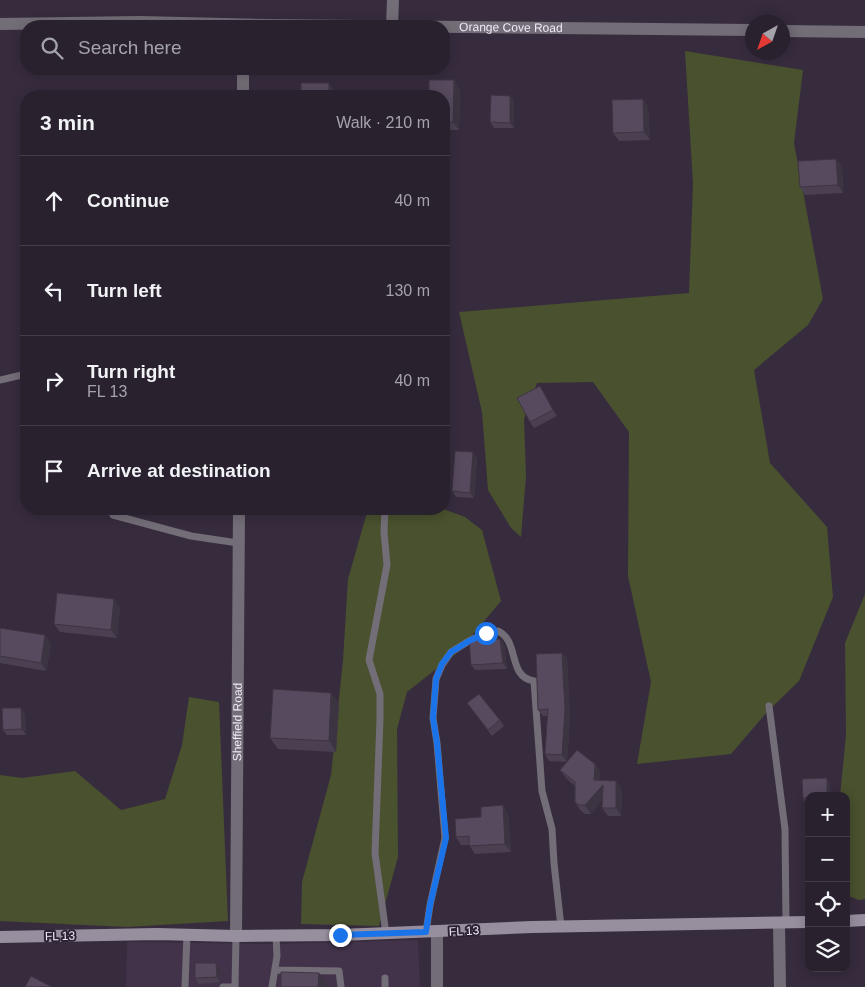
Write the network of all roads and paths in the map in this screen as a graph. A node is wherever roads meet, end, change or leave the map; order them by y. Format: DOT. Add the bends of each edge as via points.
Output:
graph roads {
  1 [pos="392,0"];
  2 [pos="392,20"];
  3 [pos="0,24"];
  4 [pos="20,24"];
  5 [pos="450,27"];
  6 [pos="745,30"];
  7 [pos="790,30"];
  8 [pos="865,32"];
  9 [pos="243,75"];
  10 [pos="243,90"];
  11 [pos="20,375"];
  12 [pos="0,380"];
  13 [pos="113,515"];
  14 [pos="239,515"];
  15 [pos="385,515"];
  16 [pos="238,543"];
  17 [pos="769,706"];
  18 [pos="865,920"];
  19 [pos="850,921"];
  20 [pos="805,922"];
  21 [pos="783,923"];
  22 [pos="561,927"];
  23 [pos="432,932"];
  24 [pos="187,934"];
  25 [pos="386,934"];
  26 [pos="236,936"];
  27 [pos="276,936"];
  28 [pos="0,937"];
  29 [pos="275,970"];
  30 [pos="385,978"];
  31 [pos="185,987"];
  32 [pos="223,987"];
  33 [pos="272,987"];
  34 [pos="341,987"];
  35 [pos="385,987"];
  36 [pos="437,987"];
  37 [pos="780,987"];
  1 -- 2 [label="street"];
  3 -- 4 [label="street, Orange Cove Road"];
  5 -- 6 [label="street, Orange Cove Road"];
  7 -- 8 [label="street"];
  9 -- 10 [label="street"];
  11 -- 12 [label="lane"];
  13 -- 16 [label="lane" via="191,536"];
  14 -- 16 [label="street, Sheffield Road"];
  15 -- 25 [label="lane" via="386,565 369,660 380,694 374,829"];
  16 -- 26 [label="street, Sheffield Road"];
  17 -- 21 [label="lane" via="785,829"];
  18 -- 19 [label="main road"];
  20 -- 21 [label="main road, FL 13"];
  21 -- 22 [label="main road, FL 13"];
  21 -- 37 [label="street"];
  22 -- 23 [label="main road, FL 13"];
  22 -- 23 [label="lane" via="552,829 542,791 534,681 522,678 507,637 498,631 486,633 451,652 436,679 433,718 446,838 430,905"];
  23 -- 25 [label="main road, FL 13"];
  23 -- 36 [label="street"];
  24 -- 26 [label="main road, FL 13"];
  24 -- 28 [label="main road, FL 13"];
  24 -- 31 [label="lane"];
  25 -- 27 [label="main road, FL 13"];
  26 -- 27 [label="main road, FL 13"];
  26 -- 32 [label="lane" via="235,987"];
  27 -- 29 [label="lane"];
  29 -- 33 [label="lane"];
  29 -- 34 [label="lane" via="339,971"];
  30 -- 35 [label="lane"];
}
